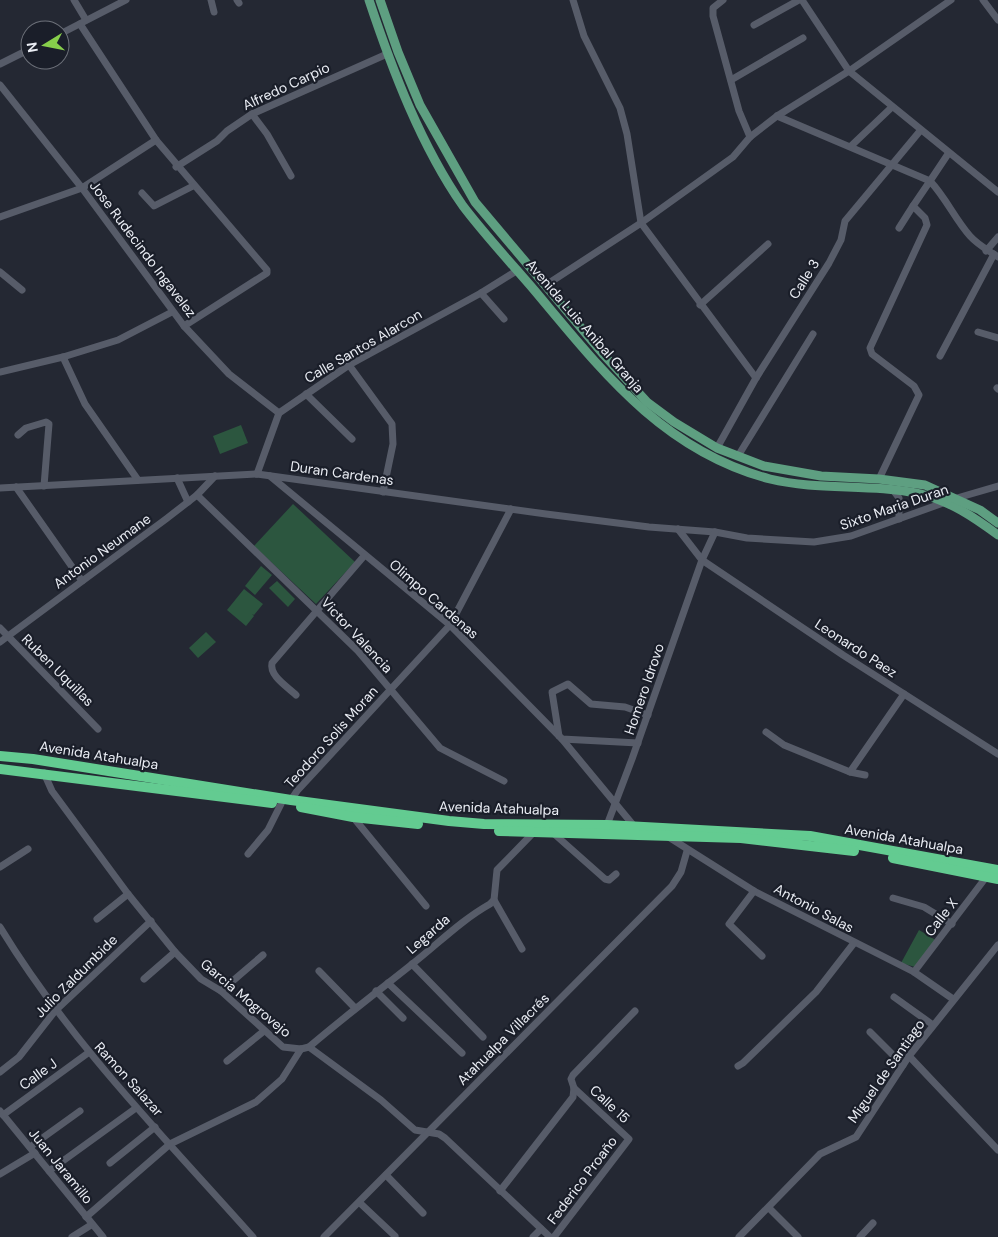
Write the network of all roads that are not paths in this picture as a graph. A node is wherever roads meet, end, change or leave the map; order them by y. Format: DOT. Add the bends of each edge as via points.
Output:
graph roads {
  1 [pos="74,0"];
  2 [pos="126,0"];
  3 [pos="211,0"];
  4 [pos="370,0"];
  5 [pos="380,0"];
  6 [pos="573,0"];
  7 [pos="723,0"];
  8 [pos="801,0"];
  9 [pos="951,0"];
  10 [pos="983,0"];
  11 [pos="214,12"];
  12 [pos="998,20"];
  13 [pos="83,22"];
  14 [pos="754,25"];
  15 [pos="70,29"];
  16 [pos="803,38"];
  17 [pos="20,54"];
  18 [pos="387,54"];
  19 [pos="0,64"];
  20 [pos="849,71"];
  21 [pos="731,80"];
  22 [pos="0,86"];
  23 [pos="892,108"];
  24 [pos="252,114"];
  25 [pos="777,116"];
  26 [pos="920,131"];
  27 [pos="750,137"];
  28 [pos="156,140"];
  29 [pos="851,146"];
  30 [pos="948,154"];
  31 [pos="891,163"];
  32 [pos="176,166"];
  33 [pos="291,176"];
  34 [pos="930,181"];
  35 [pos="193,186"];
  36 [pos="82,188"];
  37 [pos="998,192"];
  38 [pos="142,193"];
  39 [pos="912,206"];
  40 [pos="0,217"];
  41 [pos="641,222"];
  42 [pos="899,228"];
  43 [pos="998,238"];
  44 [pos="768,244"];
  45 [pos="986,250"];
  46 [pos="996,256"];
  47 [pos="518,270"];
  48 [pos="0,272"];
  49 [pos="546,284"];
  50 [pos="22,290"];
  51 [pos="481,293"];
  52 [pos="700,305"];
  53 [pos="172,312"];
  54 [pos="504,320"];
  55 [pos="184,326"];
  56 [pos="978,332"];
  57 [pos="813,334"];
  58 [pos="998,338"];
  59 [pos="940,356"];
  60 [pos="63,357"];
  61 [pos="349,365"];
  62 [pos="0,372"];
  63 [pos="756,378"];
  64 [pos="306,394"];
  65 [pos="280,413"];
  66 [pos="18,435"];
  67 [pos="352,439"];
  68 [pos="717,448"];
  69 [pos="738,456"];
  70 [pos="256,474"];
  71 [pos="215,476"];
  72 [pos="269,476"];
  73 [pos="177,478"];
  74 [pos="138,480"];
  75 [pos="879,480"];
  76 [pos="44,486"];
  77 [pos="998,486"];
  78 [pos="16,487"];
  79 [pos="0,488"];
  80 [pos="893,490"];
  81 [pos="383,492"];
  82 [pos="196,495"];
  83 [pos="957,498"];
  84 [pos="188,502"];
  85 [pos="945,503"];
  86 [pos="512,508"];
  87 [pos="899,519"];
  88 [pos="998,523"];
  89 [pos="678,529"];
  90 [pos="716,532"];
  91 [pos="998,535"];
  92 [pos="364,556"];
  93 [pos="702,560"];
  94 [pos="82,581"];
  95 [pos="318,612"];
  96 [pos="450,625"];
  97 [pos="0,628"];
  98 [pos="7,637"];
  99 [pos="0,642"];
  100 [pos="390,689"];
  101 [pos="904,694"];
  102 [pos="296,695"];
  103 [pos="648,715"];
  104 [pos="98,729"];
  105 [pos="766,732"];
  106 [pos="560,738"];
  107 [pos="638,743"];
  108 [pos="998,754"];
  109 [pos="0,756"];
  110 [pos="0,769"];
  111 [pos="850,772"];
  112 [pos="44,773"];
  113 [pos="865,775"];
  114 [pos="504,781"];
  115 [pos="291,800"];
  116 [pos="615,803"];
  117 [pos="281,804"];
  118 [pos="353,817"];
  119 [pos="606,824"];
  120 [pos="634,826"];
  121 [pos="534,828"];
  122 [pos="552,832"];
  123 [pos="665,835"];
  124 [pos="28,849"];
  125 [pos="687,850"];
  126 [pos="248,854"];
  127 [pos="0,867"];
  128 [pos="998,870"];
  129 [pos="616,874"];
  130 [pos="987,876"];
  131 [pos="998,879"];
  132 [pos="754,891"];
  133 [pos="128,894"];
  134 [pos="893,898"];
  135 [pos="494,900"];
  136 [pos="426,906"];
  137 [pos="97,919"];
  138 [pos="151,921"];
  139 [pos="952,924"];
  140 [pos="1,932"];
  141 [pos="854,943"];
  142 [pos="998,944"];
  143 [pos="522,949"];
  144 [pos="175,952"];
  145 [pos="263,955"];
  146 [pos="762,956"];
  147 [pos="412,964"];
  148 [pos="319,971"];
  149 [pos="914,972"];
  150 [pos="144,979"];
  151 [pos="388,983"];
  152 [pos="221,991"];
  153 [pos="376,991"];
  154 [pos="894,997"];
  155 [pos="953,999"];
  156 [pos="354,1008"];
  157 [pos="55,1011"];
  158 [pos="635,1011"];
  159 [pos="403,1018"];
  160 [pos="933,1025"];
  161 [pos="264,1031"];
  162 [pos="870,1032"];
  163 [pos="483,1037"];
  164 [pos="309,1047"];
  165 [pos="301,1049"];
  166 [pos="88,1053"];
  167 [pos="462,1053"];
  168 [pos="909,1056"];
  169 [pos="227,1061"];
  170 [pos="903,1065"];
  171 [pos="738,1066"];
  172 [pos="0,1072"];
  173 [pos="574,1088"];
  174 [pos="136,1108"];
  175 [pos="80,1111"];
  176 [pos="2,1113"];
  177 [pos="155,1127"];
  178 [pos="427,1132"];
  179 [pos="629,1138"];
  180 [pos="170,1144"];
  181 [pos="998,1149"];
  182 [pos="33,1150"];
  183 [pos="110,1163"];
  184 [pos="49,1171"];
  185 [pos="0,1174"];
  186 [pos="386,1175"];
  187 [pos="500,1191"];
  188 [pos="360,1202"];
  189 [pos="769,1208"];
  190 [pos="423,1213"];
  191 [pos="86,1217"];
  192 [pos="873,1223"];
  193 [pos="91,1225"];
  194 [pos="541,1228"];
  195 [pos="396,1236"];
  196 [pos="72,1237"];
  197 [pos="104,1237"];
  198 [pos="252,1237"];
  199 [pos="324,1237"];
  200 [pos="533,1237"];
  201 [pos="550,1237"];
  202 [pos="554,1237"];
  203 [pos="739,1237"];
  204 [pos="798,1237"];
  205 [pos="860,1237"];
  1 -- 13 [label="street"];
  2 -- 13 [label="street"];
  3 -- 11 [label="street"];
  4 -- 18 [label="main road, Avenida Luis Anibal Granja"];
  5 -- 49 [label="main road, Avenida Luis Anibal Granja" via="420,105 440,143 475,202"];
  6 -- 41 [label="street" via="584,36 620,108"];
  7 -- 21 [label="street" via="712,12"];
  8 -- 14 [label="street"];
  8 -- 20 [label="street"];
  9 -- 20 [label="street"];
  10 -- 12 [label="street"];
  13 -- 15 [label="street"];
  13 -- 28 [label="street"];
  16 -- 21 [label="street"];
  17 -- 19 [label="street"];
  18 -- 24 [label="street, Alfredo Carpio"];
  18 -- 47 [label="main road, Avenida Luis Anibal Granja" via="411,111 463,206"];
  20 -- 23 [label="street"];
  20 -- 25 [label="street"];
  21 -- 27 [label="street"];
  22 -- 36 [label="street, Jose Rudecindo Ingavelez"];
  23 -- 26 [label="street"];
  23 -- 29 [label="street"];
  24 -- 32 [label="street, Alfredo Carpio" via="217,141"];
  24 -- 33 [label="street"];
  25 -- 27 [label="street"];
  25 -- 29 [label="street"];
  26 -- 30 [label="street"];
  26 -- 31 [label="street, Calle 3"];
  27 -- 41 [label="street" via="733,157"];
  28 -- 32 [label="street"];
  28 -- 36 [label="street"];
  29 -- 31 [label="street"];
  30 -- 34 [label="street"];
  30 -- 37 [label="street"];
  31 -- 34 [label="street"];
  31 -- 63 [label="street, Calle 3" via="844,224 841,240 829,263"];
  32 -- 35 [label="street"];
  34 -- 39 [label="street"];
  34 -- 45 [label="street" via="970,235"];
  35 -- 38 [label="street" via="154,206"];
  35 -- 55 [label="street" via="267,273"];
  36 -- 40 [label="street"];
  36 -- 53 [label="street, Jose Rudecindo Ingavelez"];
  39 -- 42 [label="street"];
  39 -- 75 [label="street" via="925,218 927,225 870,348 872,354 914,386 919,395"];
  41 -- 49 [label="street"];
  41 -- 52 [label="street"];
  43 -- 45 [label="street"];
  44 -- 52 [label="street"];
  45 -- 46 [label="street"];
  46 -- 59 [label="street"];
  47 -- 51 [label="street, Calle Santos Alarcon"];
  47 -- 80 [label="main road, Avenida Luis Anibal Granja" via="594,362 640,409 702,454 771,479 820,486"];
  48 -- 50 [label="street"];
  49 -- 68 [label="main road, Avenida Luis Anibal Granja" via="647,402"];
  51 -- 54 [label="street"];
  51 -- 61 [label="street, Calle Santos Alarcon"];
  52 -- 63 [label="street"];
  53 -- 55 [label="street, Jose Rudecindo Ingavelez"];
  53 -- 60 [label="street" via="118,340"];
  55 -- 65 [label="street, Jose Rudecindo Ingavelez" via="229,374"];
  56 -- 58 [label="street"];
  57 -- 69 [label="street"];
  60 -- 62 [label="street"];
  60 -- 74 [label="street" via="85,404"];
  61 -- 64 [label="street, Calle Santos Alarcon"];
  61 -- 81 [label="street" via="392,424 392,450"];
  63 -- 68 [label="street, Calle 3"];
  64 -- 65 [label="street, Calle Santos Alarcon"];
  64 -- 67 [label="street"];
  65 -- 70 [label="street"];
  66 -- 76 [label="street" via="26,428 49,424"];
  68 -- 69 [label="main road, Avenida Luis Anibal Granja"];
  69 -- 75 [label="main road, Avenida Luis Anibal Granja" via="764,466 821,476"];
  70 -- 71 [label="street, Duran Cardenas"];
  70 -- 72 [label="street, Duran Cardenas"];
  71 -- 73 [label="street, Duran Cardenas"];
  71 -- 82 [label="street, Antonio Neumane"];
  72 -- 81 [label="street, Duran Cardenas"];
  72 -- 92 [label="street, Olimpo Cardenas"];
  73 -- 74 [label="street, Duran Cardenas"];
  73 -- 84 [label="street"];
  74 -- 76 [label="street, Duran Cardenas"];
  75 -- 83 [label="main road, Avenida Luis Anibal Granja" via="925,485"];
  76 -- 78 [label="street, Duran Cardenas"];
  77 -- 83 [label="street, Sixto Maria Duran"];
  78 -- 79 [label="street, Duran Cardenas"];
  78 -- 94 [label="street"];
  80 -- 85 [label="main road, Avenida Luis Anibal Granja" via="922,494"];
  80 -- 87 [label="street" via="899,498"];
  81 -- 86 [label="street, Duran Cardenas"];
  82 -- 84 [label="street, Antonio Neumane"];
  82 -- 95 [label="street, Victor Valencia"];
  83 -- 85 [label="street, Sixto Maria Duran"];
  83 -- 88 [label="main road, Avenida Luis Anibal Granja"];
  84 -- 94 [label="street, Antonio Neumane"];
  85 -- 87 [label="street, Sixto Maria Duran"];
  85 -- 91 [label="main road, Avenida Luis Anibal Granja"];
  86 -- 89 [label="street, Duran Cardenas"];
  86 -- 96 [label="street, Teodoro Solis Moran"];
  87 -- 90 [label="street, Sixto Maria Duran" via="851,536 814,542 747,538"];
  89 -- 90 [label="street, Sixto Maria Duran"];
  89 -- 93 [label="street"];
  90 -- 93 [label="street, Homero Idrovo"];
  92 -- 95 [label="street"];
  92 -- 96 [label="street, Olimpo Cardenas"];
  93 -- 101 [label="street, Leonardo Paez"];
  93 -- 103 [label="street, Homero Idrovo"];
  94 -- 98 [label="street, Antonio Neumane"];
  95 -- 100 [label="street, Victor Valencia"];
  95 -- 102 [label="street" via="272,663 273,674"];
  96 -- 100 [label="street, Teodoro Solis Moran"];
  96 -- 106 [label="street, Olimpo Cardenas"];
  97 -- 98 [label="street, Ruben Uquillas"];
  98 -- 99 [label="street, Antonio Neumane"];
  98 -- 104 [label="street, Ruben Uquillas"];
  100 -- 114 [label="street, Victor Valencia" via="440,748"];
  100 -- 115 [label="street, Teodoro Solis Moran"];
  101 -- 108 [label="street, Leonardo Paez"];
  101 -- 111 [label="street"];
  103 -- 106 [label="street" via="625,707 591,704 568,684 552,692"];
  103 -- 107 [label="street, Homero Idrovo"];
  105 -- 111 [label="street" via="784,745"];
  106 -- 107 [label="street"];
  106 -- 116 [label="street, Olimpo Cardenas"];
  107 -- 116 [label="street, Homero Idrovo"];
  109 -- 115 [label="highway, Avenida Atahualpa" via="32,758"];
  110 -- 112 [label="highway, Avenida Atahualpa"];
  111 -- 113 [label="street"];
  112 -- 117 [label="highway, Avenida Atahualpa"];
  112 -- 133 [label="street, Garcia Mogrovejo" via="52,790"];
  115 -- 121 [label="highway, Avenida Atahualpa" via="449,821"];
  116 -- 119 [label="street, Homero Idrovo"];
  116 -- 120 [label="street, Olimpo Cardenas"];
  117 -- 118 [label="highway, Avenida Atahualpa"];
  117 -- 126 [label="street" via="268,830"];
  118 -- 121 [label="highway, Avenida Atahualpa" via="459,828"];
  118 -- 136 [label="street"];
  119 -- 120 [label="highway, Avenida Atahualpa"];
  119 -- 121 [label="highway, Avenida Atahualpa"];
  120 -- 128 [label="highway, Avenida Atahualpa" via="810,836"];
  121 -- 122 [label="highway, Avenida Atahualpa"];
  121 -- 135 [label="street" via="497,870"];
  122 -- 123 [label="highway, Avenida Atahualpa"];
  122 -- 129 [label="street" via="604,879 609,880"];
  123 -- 125 [label="street, Antonio Salas"];
  123 -- 130 [label="highway, Avenida Atahualpa" via="800,843"];
  124 -- 127 [label="street"];
  125 -- 132 [label="street, Antonio Salas"];
  125 -- 178 [label="street, Atahualpa Villacrés" via="672,886"];
  130 -- 131 [label="highway, Avenida Atahualpa"];
  130 -- 139 [label="street, Calle X"];
  132 -- 141 [label="street, Antonio Salas"];
  132 -- 146 [label="street" via="729,924"];
  133 -- 137 [label="street"];
  133 -- 138 [label="street, Garcia Mogrovejo"];
  134 -- 139 [label="street" via="924,907"];
  135 -- 143 [label="street"];
  135 -- 147 [label="street, Legarda" via="457,924"];
  138 -- 144 [label="street, Garcia Mogrovejo"];
  138 -- 157 [label="street, Julio Zaldumbide"];
  139 -- 149 [label="street, Calle X"];
  140 -- 157 [label="street, Ramon Salazar"];
  141 -- 149 [label="street, Antonio Salas"];
  141 -- 171 [label="street" via="816,992"];
  142 -- 155 [label="street, Miguel de Santiago"];
  144 -- 150 [label="street"];
  144 -- 152 [label="street, Garcia Mogrovejo" via="201,979"];
  145 -- 152 [label="street"];
  147 -- 151 [label="street, Legarda"];
  147 -- 163 [label="street"];
  148 -- 156 [label="street"];
  149 -- 155 [label="street, Antonio Salas"];
  151 -- 153 [label="street, Legarda"];
  151 -- 167 [label="street"];
  152 -- 161 [label="street, Garcia Mogrovejo"];
  153 -- 156 [label="street, Legarda"];
  153 -- 159 [label="street"];
  154 -- 160 [label="street"];
  155 -- 160 [label="street, Miguel de Santiago"];
  156 -- 164 [label="street, Legarda"];
  157 -- 166 [label="street, Ramon Salazar"];
  157 -- 172 [label="street, Julio Zaldumbide" via="19,1057"];
  158 -- 173 [label="street" via="573,1075"];
  160 -- 168 [label="street, Miguel de Santiago"];
  161 -- 165 [label="street, Garcia Mogrovejo" via="282,1048"];
  161 -- 169 [label="street"];
  162 -- 170 [label="street"];
  164 -- 165 [label="street, Garcia Mogrovejo"];
  164 -- 178 [label="street" via="381,1100 414,1130"];
  165 -- 180 [label="street" via="282,1079 256,1102"];
  166 -- 174 [label="street, Ramon Salazar"];
  166 -- 176 [label="street, Calle J"];
  168 -- 170 [label="street, Miguel de Santiago"];
  168 -- 181 [label="street"];
  170 -- 189 [label="street, Miguel de Santiago" via="856,1137 820,1154"];
  173 -- 179 [label="street, Calle 15"];
  173 -- 187 [label="street" via="574,1097"];
  174 -- 177 [label="street, Ramon Salazar"];
  174 -- 184 [label="street"];
  175 -- 182 [label="street"];
  176 -- 182 [label="street, Juan Jaramillo"];
  177 -- 180 [label="street, Ramon Salazar"];
  177 -- 183 [label="street"];
  178 -- 186 [label="street, Atahualpa Villacrés"];
  178 -- 187 [label="street" via="445,1138"];
  179 -- 202 [label="street, Federico Proaño"];
  180 -- 191 [label="street"];
  180 -- 198 [label="street, Ramon Salazar"];
  182 -- 184 [label="street, Juan Jaramillo"];
  182 -- 185 [label="street"];
  184 -- 191 [label="street, Juan Jaramillo"];
  186 -- 188 [label="street, Atahualpa Villacrés"];
  186 -- 190 [label="street"];
  187 -- 194 [label="street"];
  188 -- 195 [label="street"];
  188 -- 199 [label="street, Atahualpa Villacrés"];
  189 -- 203 [label="street, Miguel de Santiago"];
  189 -- 204 [label="street"];
  191 -- 193 [label="street, Juan Jaramillo"];
  192 -- 205 [label="street"];
  193 -- 196 [label="street"];
  193 -- 197 [label="street, Juan Jaramillo"];
  194 -- 200 [label="street"];
  194 -- 201 [label="street"];
}
